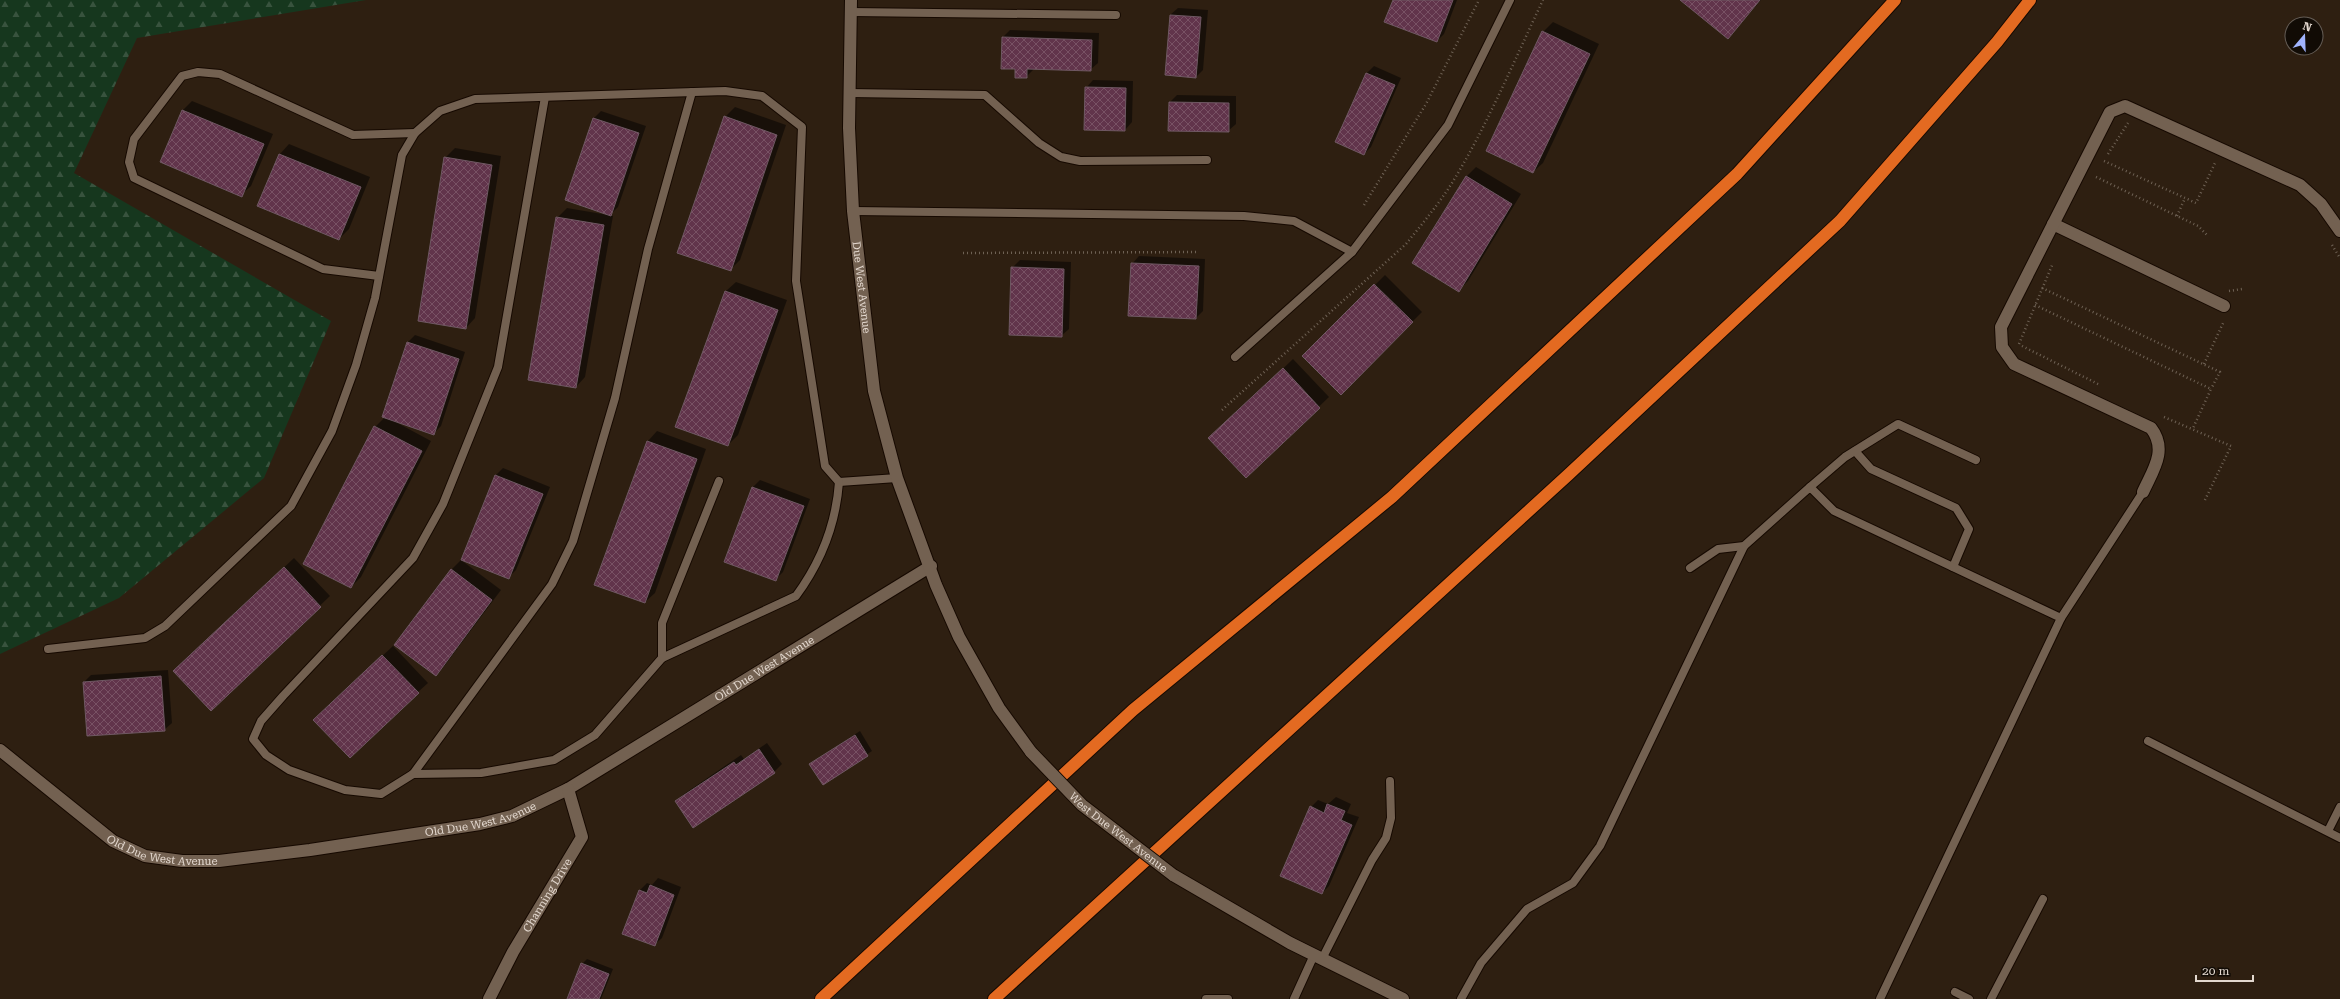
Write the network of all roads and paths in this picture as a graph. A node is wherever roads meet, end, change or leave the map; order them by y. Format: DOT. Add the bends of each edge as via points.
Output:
graph roads {
  1 [pos="851,0"];
  2 [pos="1479,0"];
  3 [pos="1510,0"];
  4 [pos="1543,0"];
  5 [pos="1896,0"];
  6 [pos="2030,0"];
  7 [pos="851,12"];
  8 [pos="1116,15"];
  9 [pos="692,92"];
  10 [pos="850,93"];
  11 [pos="546,97"];
  12 [pos="2129,122"];
  13 [pos="415,133"];
  14 [pos="1207,160"];
  15 [pos="2216,160"];
  16 [pos="2104,161"];
  17 [pos="2102,166"];
  18 [pos="2099,172"];
  19 [pos="2096,177"];
  20 [pos="2092,184"];
  21 [pos="2184,198"];
  22 [pos="1364,205"];
  23 [pos="853,211"];
  24 [pos="2176,216"];
  25 [pos="2053,224"];
  26 [pos="2340,231"];
  27 [pos="2207,235"];
  28 [pos="2328,239"];
  29 [pos="1198,252"];
  30 [pos="1352,252"];
  31 [pos="963,254"];
  32 [pos="2056,256"];
  33 [pos="2340,258"];
  34 [pos="379,276"];
  35 [pos="2042,288"];
  36 [pos="2242,289"];
  37 [pos="2223,291"];
  38 [pos="2035,305"];
  39 [pos="2224,306"];
  40 [pos="2217,317"];
  41 [pos="1235,357"];
  42 [pos="2204,364"];
  43 [pos="2102,386"];
  44 [pos="2211,389"];
  45 [pos="1222,410"];
  46 [pos="2157,414"];
  47 [pos="2164,417"];
  48 [pos="2170,425"];
  49 [pos="2193,428"];
  50 [pos="1855,451"];
  51 [pos="1976,460"];
  52 [pos="897,478"];
  53 [pos="719,481"];
  54 [pos="839,482"];
  55 [pos="1810,487"];
  56 [pos="2143,492"];
  57 [pos="2204,502"];
  58 [pos="1744,546"];
  59 [pos="931,566"];
  60 [pos="1953,567"];
  61 [pos="1690,568"];
  62 [pos="2061,618"];
  63 [pos="48,649"];
  64 [pos="662,658"];
  65 [pos="2148,741"];
  66 [pos="0,750"];
  67 [pos="412,774"];
  68 [pos="1390,781"];
  69 [pos="568,788"];
  70 [pos="2340,807"];
  71 [pos="2328,831"];
  72 [pos="2340,838"];
  73 [pos="2043,899"];
  74 [pos="1318,957"];
  75 [pos="1956,992"];
  76 [pos="490,999"];
  77 [pos="821,999"];
  78 [pos="994,999"];
  79 [pos="1206,999"];
  80 [pos="1228,999"];
  81 [pos="1294,999"];
  82 [pos="1403,999"];
  83 [pos="1461,999"];
  84 [pos="1880,999"];
  85 [pos="1969,999"];
  86 [pos="1991,999"];
  1 -- 7 [label="street, Due West Avenue"];
  2 -- 22 [label="path" via="1426,104"];
  3 -- 30 [label="lane" via="1448,125"];
  4 -- 45 [label="path" via="1480,133 1452,183 1429,215 1406,244"];
  5 -- 77 [label="highway" via="1737,174 1392,497 1133,710"];
  6 -- 78 [label="highway" via="1997,42 1840,221 1568,475"];
  7 -- 8 [label="lane"];
  7 -- 10 [label="street, Due West Avenue"];
  9 -- 11 [label="lane"];
  9 -- 54 [label="lane" via="725,91 762,96 802,127 796,281 825,466"];
  9 -- 67 [label="lane" via="648,249 615,398 573,541 552,584"];
  10 -- 14 [label="lane" via="985,95 1039,143 1061,157 1080,161"];
  10 -- 23 [label="street, Due West Avenue"];
  11 -- 13 [label="lane" via="475,99 440,111"];
  11 -- 67 [label="lane" via="498,367 443,504 413,558 265,716 253,739 266,755 289,770 344,790 381,794"];
  12 -- 16 [label="path"];
  13 -- 34 [label="lane" via="402,155"];
  13 -- 34 [label="lane" via="353,135 220,74 198,72 182,76 134,139 130,154 128,162 134,178 323,269"];
  15 -- 21 [label="path" via="2196,204"];
  16 -- 17 [label="path"];
  16 -- 21 [label="path"];
  18 -- 19 [label="path"];
  19 -- 20 [label="path"];
  19 -- 24 [label="path"];
  21 -- 24 [label="path"];
  23 -- 30 [label="lane" via="1244,216 1294,221"];
  23 -- 52 [label="street, Due West Avenue" via="874,391"];
  24 -- 27 [label="path" via="2198,226"];
  25 -- 26 [label="street" via="2110,112 2125,106 2300,185 2321,204"];
  25 -- 39 [label="street"];
  25 -- 56 [label="street" via="2001,327 2002,347 2014,364 2151,428 2157,435 2160,454"];
  28 -- 33 [label="path"];
  29 -- 31 [label="path"];
  30 -- 41 [label="lane"];
  32 -- 35 [label="path"];
  34 -- 63 [label="lane" via="356,365 332,431 291,506 165,626 145,638"];
  35 -- 38 [label="path"];
  35 -- 42 [label="path"];
  36 -- 37 [label="path"];
  38 -- 43 [label="path" via="2018,344"];
  38 -- 44 [label="path"];
  40 -- 42 [label="path" via="2224,320"];
  42 -- 44 [label="path" via="2220,372"];
  44 -- 49 [label="path"];
  46 -- 47 [label="path"];
  47 -- 48 [label="path"];
  47 -- 49 [label="path"];
  49 -- 57 [label="path" via="2231,446"];
  50 -- 51 [label="lane" via="1898,424"];
  50 -- 55 [label="lane"];
  50 -- 60 [label="lane" via="1871,469 1956,508 1969,529"];
  52 -- 54 [label="lane"];
  52 -- 59 [label="street, Due West Avenue"];
  53 -- 64 [label="lane" via="662,623"];
  54 -- 64 [label="lane" via="837,509 826,543 808,580 796,596"];
  55 -- 58 [label="lane"];
  55 -- 60 [label="lane" via="1834,511"];
  56 -- 62 [label="lane"];
  58 -- 61 [label="lane" via="1718,549"];
  58 -- 83 [label="lane" via="1600,846 1574,883 1526,909 1481,963"];
  59 -- 69 [label="street, Old Due West Avenue"];
  59 -- 74 [label="street, West Due West Avenue, bridge" via="936,585 964,647 998,708 1031,752 1082,805 1173,875"];
  60 -- 62 [label="lane"];
  62 -- 84 [label="lane"];
  64 -- 67 [label="lane" via="595,735 554,760 481,773"];
  65 -- 71 [label="lane"];
  66 -- 69 [label="street, Old Due West Avenue" via="113,841 145,856 182,860 219,861 303,851 480,824 512,816"];
  68 -- 74 [label="lane" via="1391,818 1386,838"];
  69 -- 76 [label="street, Channing Drive" via="582,837 513,952"];
  70 -- 71 [label="lane"];
  71 -- 72 [label="lane"];
  73 -- 86 [label="lane"];
  74 -- 81 [label="lane"];
  74 -- 82 [label="street, West Due West Avenue"];
  75 -- 85 [label="lane"];
  79 -- 80 [label="lane"];
}
